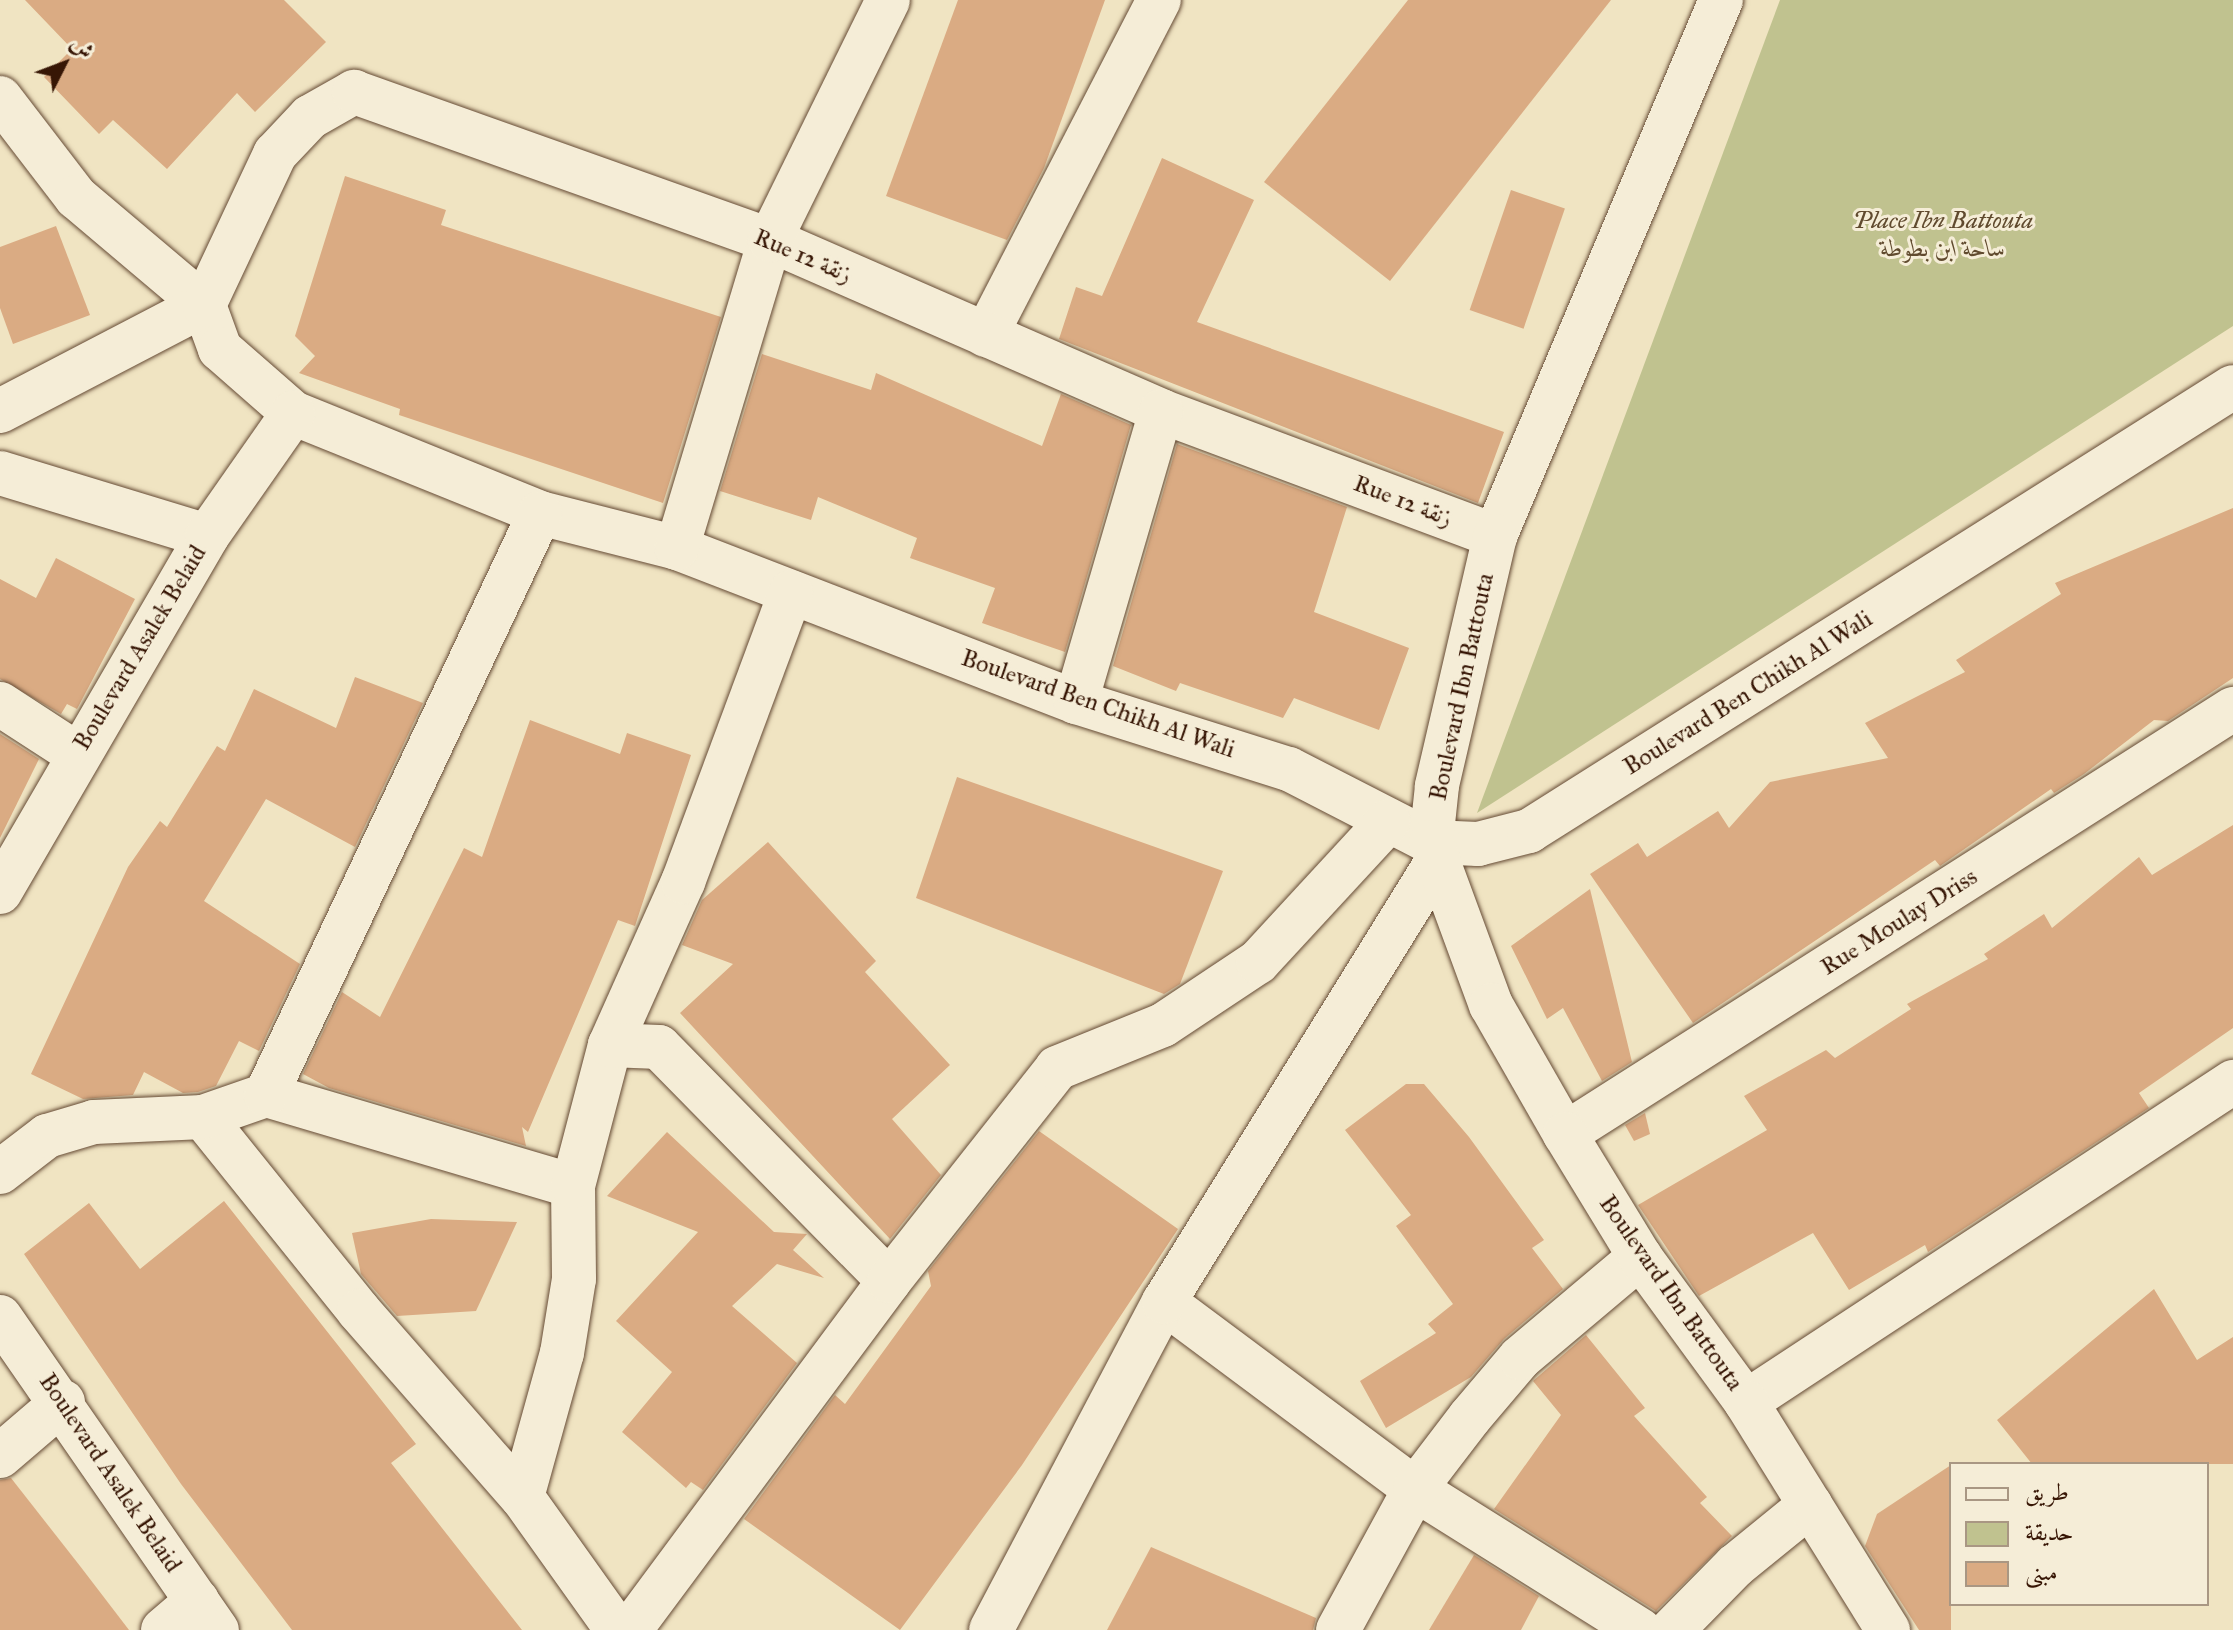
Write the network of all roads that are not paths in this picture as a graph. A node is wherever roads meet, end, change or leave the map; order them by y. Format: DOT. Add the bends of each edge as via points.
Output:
graph roads {
  1 [pos="888,0"];
  2 [pos="1159,0"];
  3 [pos="1721,0"];
  4 [pos="0,98"];
  5 [pos="770,240"];
  6 [pos="204,305"];
  7 [pos="986,335"];
  8 [pos="2233,387"];
  9 [pos="0,411"];
  10 [pos="1161,411"];
  11 [pos="293,413"];
  12 [pos="0,473"];
  13 [pos="540,513"];
  14 [pos="207,536"];
  15 [pos="1495,536"];
  16 [pos="677,548"];
  17 [pos="791,592"];
  18 [pos="1076,702"];
  19 [pos="0,704"];
  20 [pos="2233,709"];
  21 [pos="77,754"];
  22 [pos="1388,821"];
  23 [pos="1435,851"];
  24 [pos="0,892"];
  25 [pos="610,1045"];
  26 [pos="2233,1082"];
  27 [pos="266,1095"];
  28 [pos="203,1117"];
  29 [pos="1565,1134"];
  30 [pos="0,1172"];
  31 [pos="573,1186"];
  32 [pos="1640,1257"];
  33 [pos="889,1281"];
  34 [pos="1164,1302"];
  35 [pos="0,1317"];
  36 [pos="63,1402"];
  37 [pos="1746,1402"];
  38 [pos="0,1456"];
  39 [pos="1415,1489"];
  40 [pos="522,1497"];
  41 [pos="1810,1505"];
  42 [pos="207,1616"];
  43 [pos="163,1630"];
  44 [pos="617,1630"];
  45 [pos="630,1630"];
  46 [pos="991,1630"];
  47 [pos="1338,1630"];
  48 [pos="1640,1630"];
  49 [pos="1672,1630"];
  50 [pos="1888,1630"];
  1 -- 5 [label="street"];
  2 -- 7 [label="street"];
  3 -- 15 [label="street, Boulevard Ibn Battouta"];
  4 -- 6 [label="street, Boulevard Ben Chikh Al Wali" via="76,197"];
  5 -- 6 [label="street, Rue 12 زنقة" via="354,92 310,117 275,154"];
  5 -- 7 [label="street, Rue 12 زنقة"];
  5 -- 16 [label="street"];
  6 -- 9 [label="street"];
  6 -- 11 [label="street, Boulevard Ben Chikh Al Wali" via="220,349"];
  7 -- 10 [label="street, Rue 12 زنقة"];
  8 -- 23 [label="street, Boulevard Ben Chikh Al Wali" via="1529,831"];
  10 -- 15 [label="street, Rue 12 زنقة"];
  10 -- 18 [label="street"];
  11 -- 13 [label="street, Boulevard Ben Chikh Al Wali"];
  11 -- 14 [label="street, Boulevard Asalek Belaid"];
  12 -- 14 [label="street"];
  13 -- 16 [label="street, Boulevard Ben Chikh Al Wali"];
  13 -- 27 [label="street"];
  14 -- 21 [label="street, Boulevard Asalek Belaid"];
  15 -- 23 [label="street, Boulevard Ibn Battouta" via="1437,786"];
  16 -- 17 [label="street, Boulevard Ben Chikh Al Wali"];
  17 -- 18 [label="street, Boulevard Ben Chikh Al Wali"];
  17 -- 25 [label="street" via="683,882"];
  18 -- 22 [label="street, Boulevard Ben Chikh Al Wali" via="1289,769"];
  19 -- 21 [label="street"];
  20 -- 29 [label="street, Rue Moulay Driss"];
  21 -- 24 [label="street, Boulevard Asalek Belaid"];
  22 -- 23 [label="street, Boulevard Ben Chikh Al Wali"];
  22 -- 33 [label="street" via="1258,962 1163,1025 1057,1068"];
  23 -- 29 [label="street, Boulevard Ibn Battouta" via="1491,1005"];
  23 -- 34 [label="street"];
  25 -- 31 [label="street"];
  25 -- 33 [label="street" via="659,1047"];
  26 -- 37 [label="street"];
  27 -- 28 [label="street"];
  27 -- 31 [label="street"];
  28 -- 30 [label="street" via="94,1122 47,1136"];
  28 -- 40 [label="street" via="359,1311"];
  29 -- 32 [label="street, Boulevard Ibn Battouta"];
  31 -- 40 [label="street" via="574,1279 562,1353"];
  32 -- 37 [label="street, Boulevard Ibn Battouta"];
  32 -- 39 [label="street" via="1520,1358"];
  33 -- 45 [label="street"];
  34 -- 39 [label="street"];
  34 -- 46 [label="street"];
  35 -- 36 [label="street, Boulevard Asalek Belaid"];
  36 -- 38 [label="street"];
  36 -- 42 [label="street, Boulevard Asalek Belaid"];
  37 -- 41 [label="street, Boulevard Ibn Battouta"];
  39 -- 47 [label="street"];
  39 -- 48 [label="street"];
  40 -- 44 [label="street"];
  41 -- 49 [label="street" via="1735,1566"];
  41 -- 50 [label="street, Boulevard Ibn Battouta"];
  42 -- 43 [label="street"];
}
